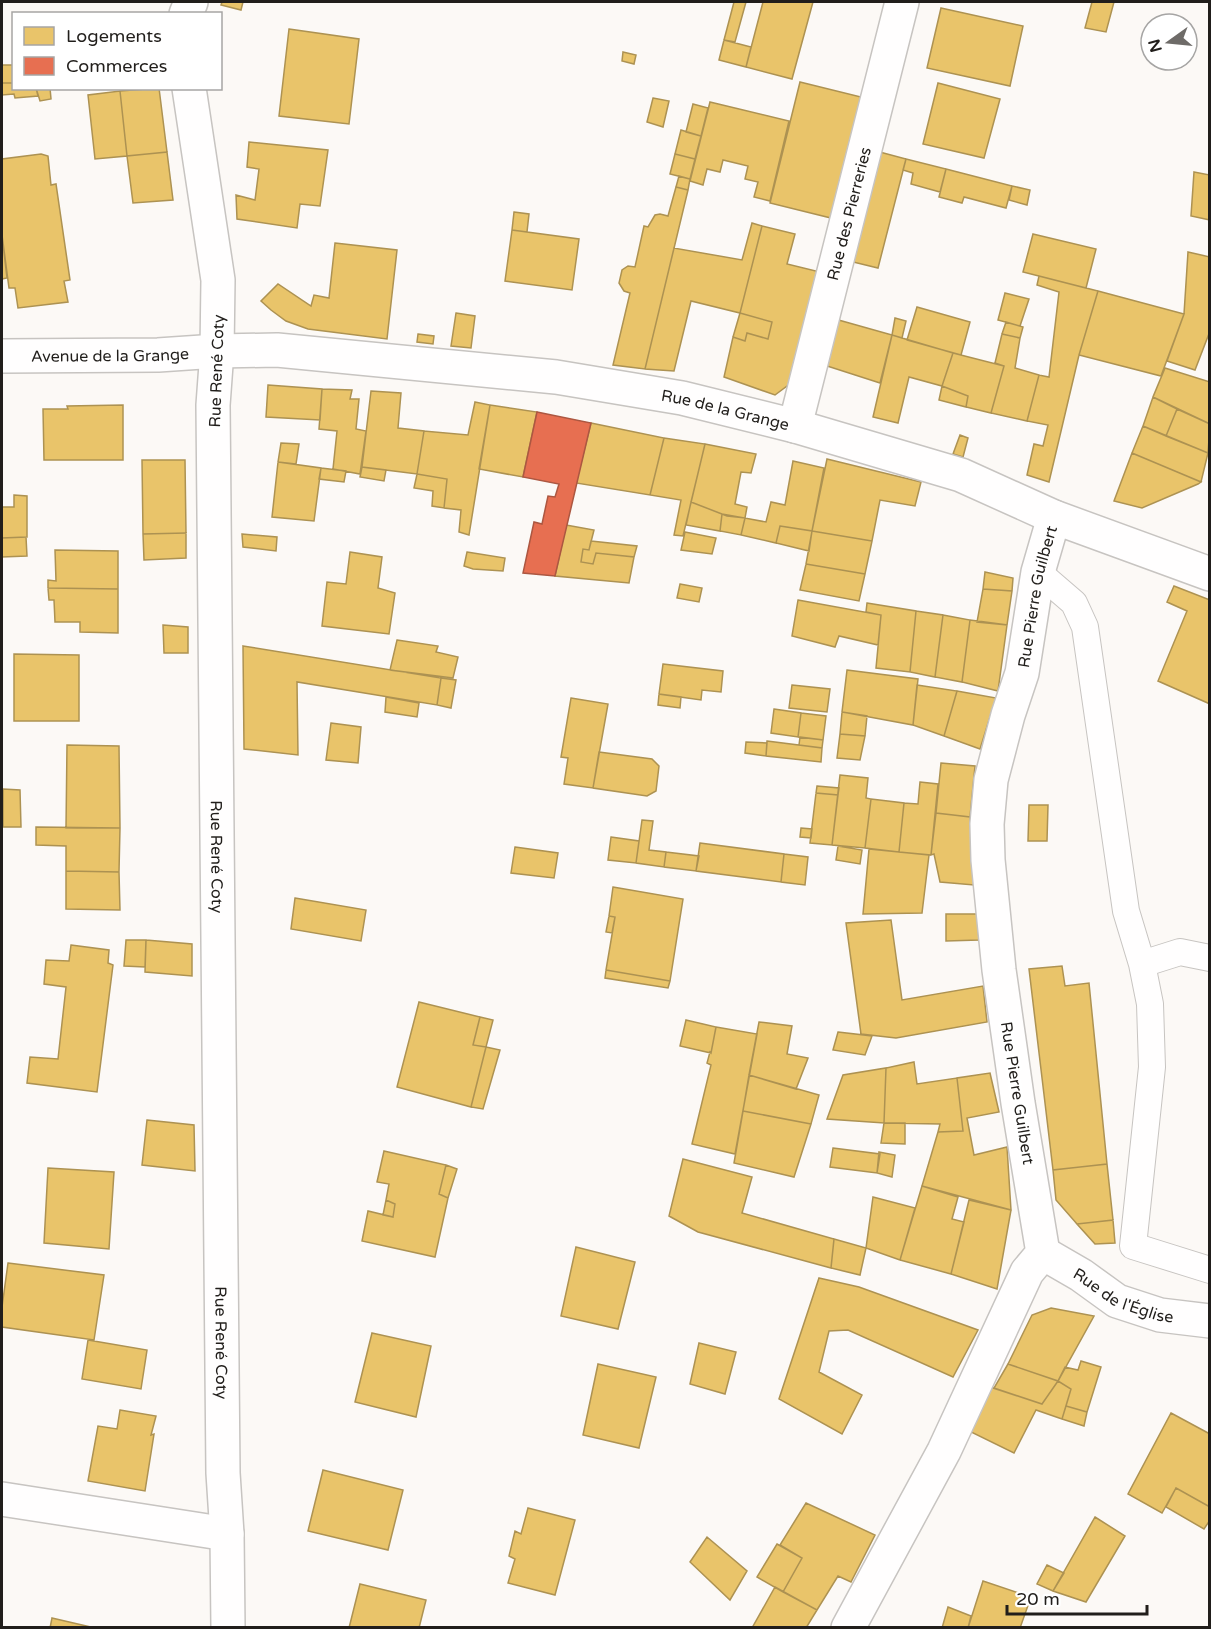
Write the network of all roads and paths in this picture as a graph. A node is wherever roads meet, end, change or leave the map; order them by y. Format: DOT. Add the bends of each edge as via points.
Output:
graph roads {
  1 [pos="902,2"];
  2 [pos="189,90"];
  3 [pos="217,351"];
  4 [pos="2,356"];
  5 [pos="795,426"];
  6 [pos="1054,517"];
  7 [pos="1038,572"];
  8 [pos="1209,574"];
  9 [pos="1209,958"];
  10 [pos="1142,964"];
  11 [pos="1043,1253"];
  12 [pos="1209,1270"];
  13 [pos="1209,1321"];
  14 [pos="2,1499"];
  15 [pos="227,1534"];
  16 [pos="228,1628"];
  17 [pos="848,1628"];
  1 -- 5 [label="street, Rue des Pierreries"];
  2 -- 3 [label="street, Rue René Coty" via="218,280"];
  3 -- 4 [label="street, Avenue de la Grange" via="158,356"];
  3 -- 5 [label="street, Rue de la Grange" via="277,350 556,377 682,398"];
  3 -- 15 [label="street, Rue René Coty" via="213,417 223,1462"];
  5 -- 6 [label="street, Rue de la Grange" via="962,475"];
  6 -- 7 [label="street, Rue Pierre Guilbert"];
  6 -- 8 [label="street, Rue de la Grange"];
  7 -- 10 [label="lane" via="1074,603 1085,627 1126,911"];
  7 -- 11 [label="street, Rue Pierre Guilbert" via="1022,673 991,780 987,842 999,970"];
  9 -- 10 [label="lane" via="1180,952"];
  10 -- 12 [label="lane" via="1150,1004 1152,1067 1133,1246"];
  11 -- 13 [label="street, Rue de l'Église" via="1117,1301 1160,1315"];
  11 -- 17 [label="street" via="1027,1272 944,1451"];
  14 -- 15 [label="street"];
  15 -- 16 [label="street, Rue René Coty"];
}
